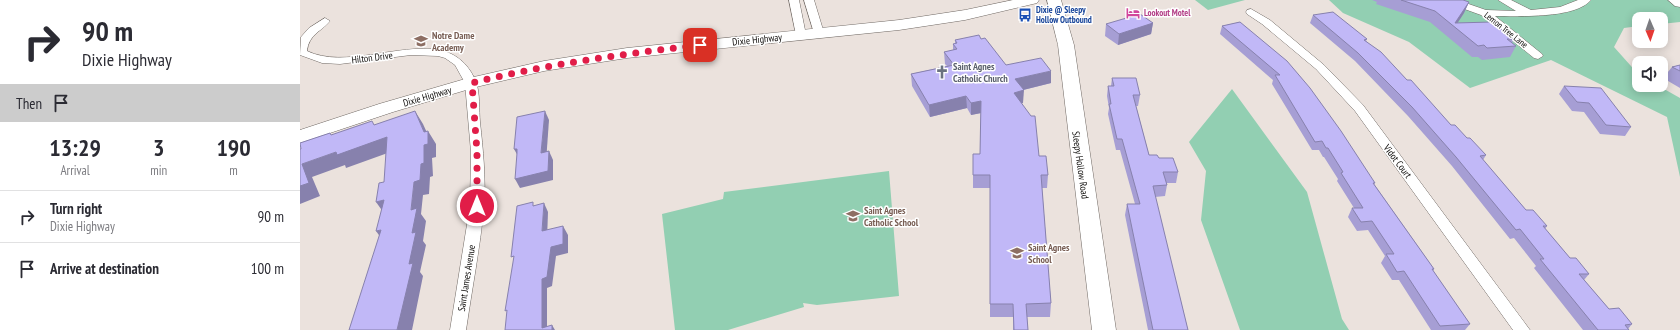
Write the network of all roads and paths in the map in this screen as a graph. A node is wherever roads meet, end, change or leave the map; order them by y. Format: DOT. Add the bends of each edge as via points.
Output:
graph roads {
  1 [pos="794,0"];
  2 [pos="809,0"];
  3 [pos="1031,0"];
  4 [pos="1054,0"];
  5 [pos="1448,0"];
  6 [pos="1503,0"];
  7 [pos="1586,0"];
  8 [pos="1674,0"];
  9 [pos="1680,3"];
  10 [pos="1251,12"];
  11 [pos="1485,13"];
  12 [pos="1530,14"];
  13 [pos="325,21"];
  14 [pos="819,33"];
  15 [pos="801,35"];
  16 [pos="1538,56"];
  17 [pos="472,83"];
  18 [pos="300,137"];
  19 [pos="458,330"];
  20 [pos="1104,330"];
  21 [pos="1522,330"];
  1 -- 15 [label="street"];
  2 -- 14 [label="street"];
  3 -- 14 [label="main road, Dixie Highway" via="956,17"];
  4 -- 20 [label="main road, Sleepy Hollow Road" via="1066,45"];
  5 -- 11 [label="street, Lemon Tree Lane"];
  6 -- 12 [label="street"];
  7 -- 12 [label="street" via="1567,9"];
  8 -- 9 [label="main road"];
  10 -- 21 [label="street, Vidot Court" via="1320,67 1355,104"];
  11 -- 12 [label="street"];
  11 -- 16 [label="street, Lemon Tree Lane"];
  13 -- 17 [label="street, Hilton Drive" via="305,37 302,52 322,60 411,52 439,53 459,63"];
  14 -- 15 [label="main road, Dixie Highway"];
  15 -- 17 [label="main road, Dixie Highway" via="609,56 544,66"];
  17 -- 18 [label="main road, Dixie Highway"];
  17 -- 19 [label="street, Saint James Avenue" via="477,152 477,206"];
}
